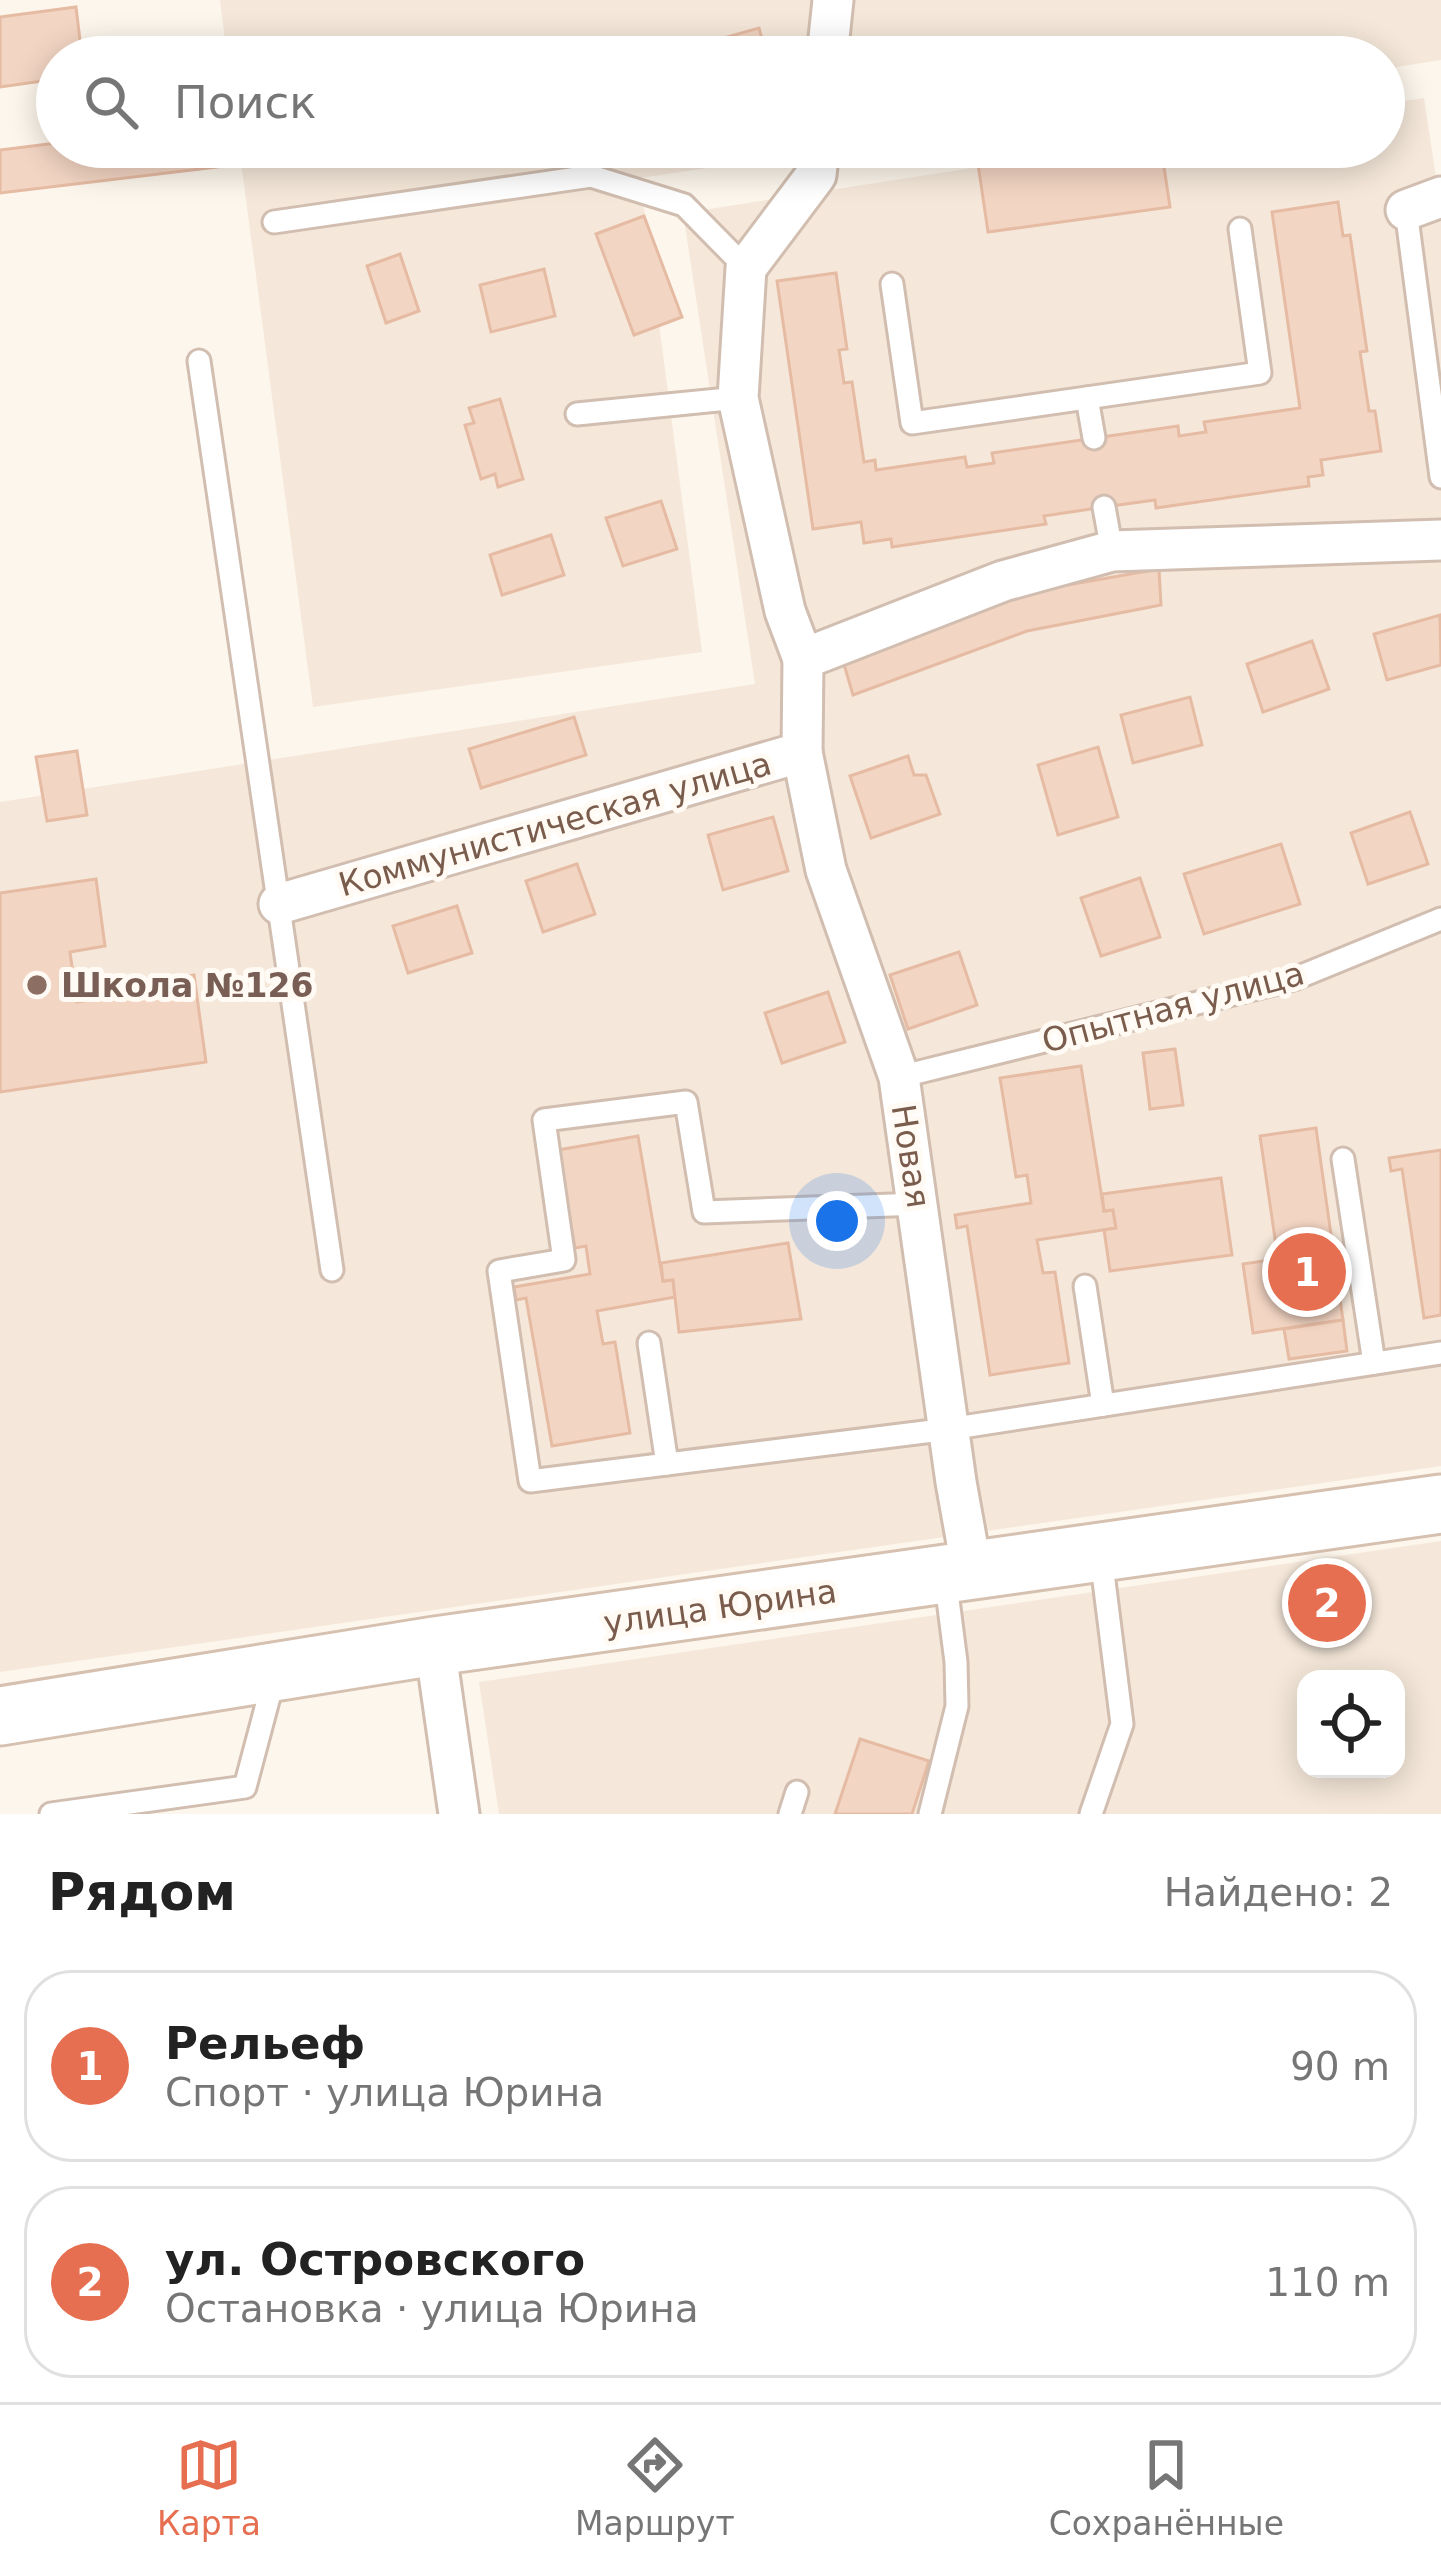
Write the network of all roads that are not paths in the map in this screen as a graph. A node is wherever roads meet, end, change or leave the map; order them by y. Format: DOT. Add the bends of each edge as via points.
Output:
graph roads {
  1 [pos="833,0"];
  2 [pos="829,36"];
  3 [pos="817,168"];
  4 [pos="1423,204"];
  5 [pos="274,222"];
  6 [pos="1240,229"];
  7 [pos="746,268"];
  8 [pos="892,284"];
  9 [pos="199,361"];
  10 [pos="738,398"];
  11 [pos="1087,398"];
  12 [pos="577,414"];
  13 [pos="1094,438"];
  14 [pos="1441,477"];
  15 [pos="1104,507"];
  16 [pos="1441,540"];
  17 [pos="1112,551"];
  18 [pos="803,659"];
  19 [pos="802,752"];
  20 [pos="279,904"];
  21 [pos="1441,919"];
  22 [pos="899,1077"];
  23 [pos="1343,1159"];
  24 [pos="919,1204"];
  25 [pos="332,1270"];
  26 [pos="1084,1286"];
  27 [pos="649,1343"];
  28 [pos="1441,1353"];
  29 [pos="1374,1363"];
  30 [pos="1103,1405"];
  31 [pos="949,1429"];
  32 [pos="667,1464"];
  33 [pos="1441,1504"];
  34 [pos="1100,1555"];
  35 [pos="959,1573"];
  36 [pos="435,1646"];
  37 [pos="276,1672"];
  38 [pos="0,1716"];
  39 [pos="797,1792"];
  40 [pos="52,1814"];
  41 [pos="459,1814"];
  42 [pos="790,1814"];
  43 [pos="929,1814"];
  44 [pos="1091,1814"];
  1 -- 2 [label="street"];
  3 -- 7 [label="street"];
  4 -- 14 [label="lane"];
  5 -- 7 [label="lane" via="591,176 684,205"];
  6 -- 11 [label="lane" via="1260,373"];
  7 -- 10 [label="street, Коммунистическая улица"];
  8 -- 11 [label="lane" via="912,423"];
  9 -- 20 [label="lane"];
  10 -- 12 [label="lane"];
  10 -- 18 [label="street, Коммунистическая улица"];
  11 -- 13 [label="lane"];
  15 -- 17 [label="lane"];
  16 -- 17 [label="street"];
  17 -- 18 [label="street" via="1003,581"];
  18 -- 19 [label="street, Коммунистическая улица"];
  19 -- 20 [label="street, Коммунистическая улица"];
  19 -- 22 [label="street, Новая" via="826,870"];
  20 -- 25 [label="lane"];
  21 -- 22 [label="lane, Опытная улица" via="1294,979"];
  22 -- 24 [label="street, Новая"];
  23 -- 29 [label="lane"];
  24 -- 31 [label="street, Новая"];
  24 -- 32 [label="lane" via="704,1212 686,1102 544,1120 564,1260 499,1270 530,1481"];
  26 -- 30 [label="lane"];
  27 -- 32 [label="lane"];
  28 -- 29 [label="lane"];
  29 -- 30 [label="lane"];
  30 -- 31 [label="lane"];
  31 -- 32 [label="lane"];
  31 -- 35 [label="street, Новая"];
  33 -- 34 [label="main road, улица Юрина"];
  34 -- 35 [label="main road, улица Юрина"];
  34 -- 44 [label="lane" via="1122,1724"];
  35 -- 36 [label="main road, улица Юрина"];
  35 -- 43 [label="lane" via="957,1706"];
  36 -- 37 [label="main road, улица Юрина"];
  36 -- 41 [label="street"];
  37 -- 38 [label="main road, улица Юрина"];
  37 -- 40 [label="lane" via="245,1786"];
  39 -- 42 [label="lane"];
}
